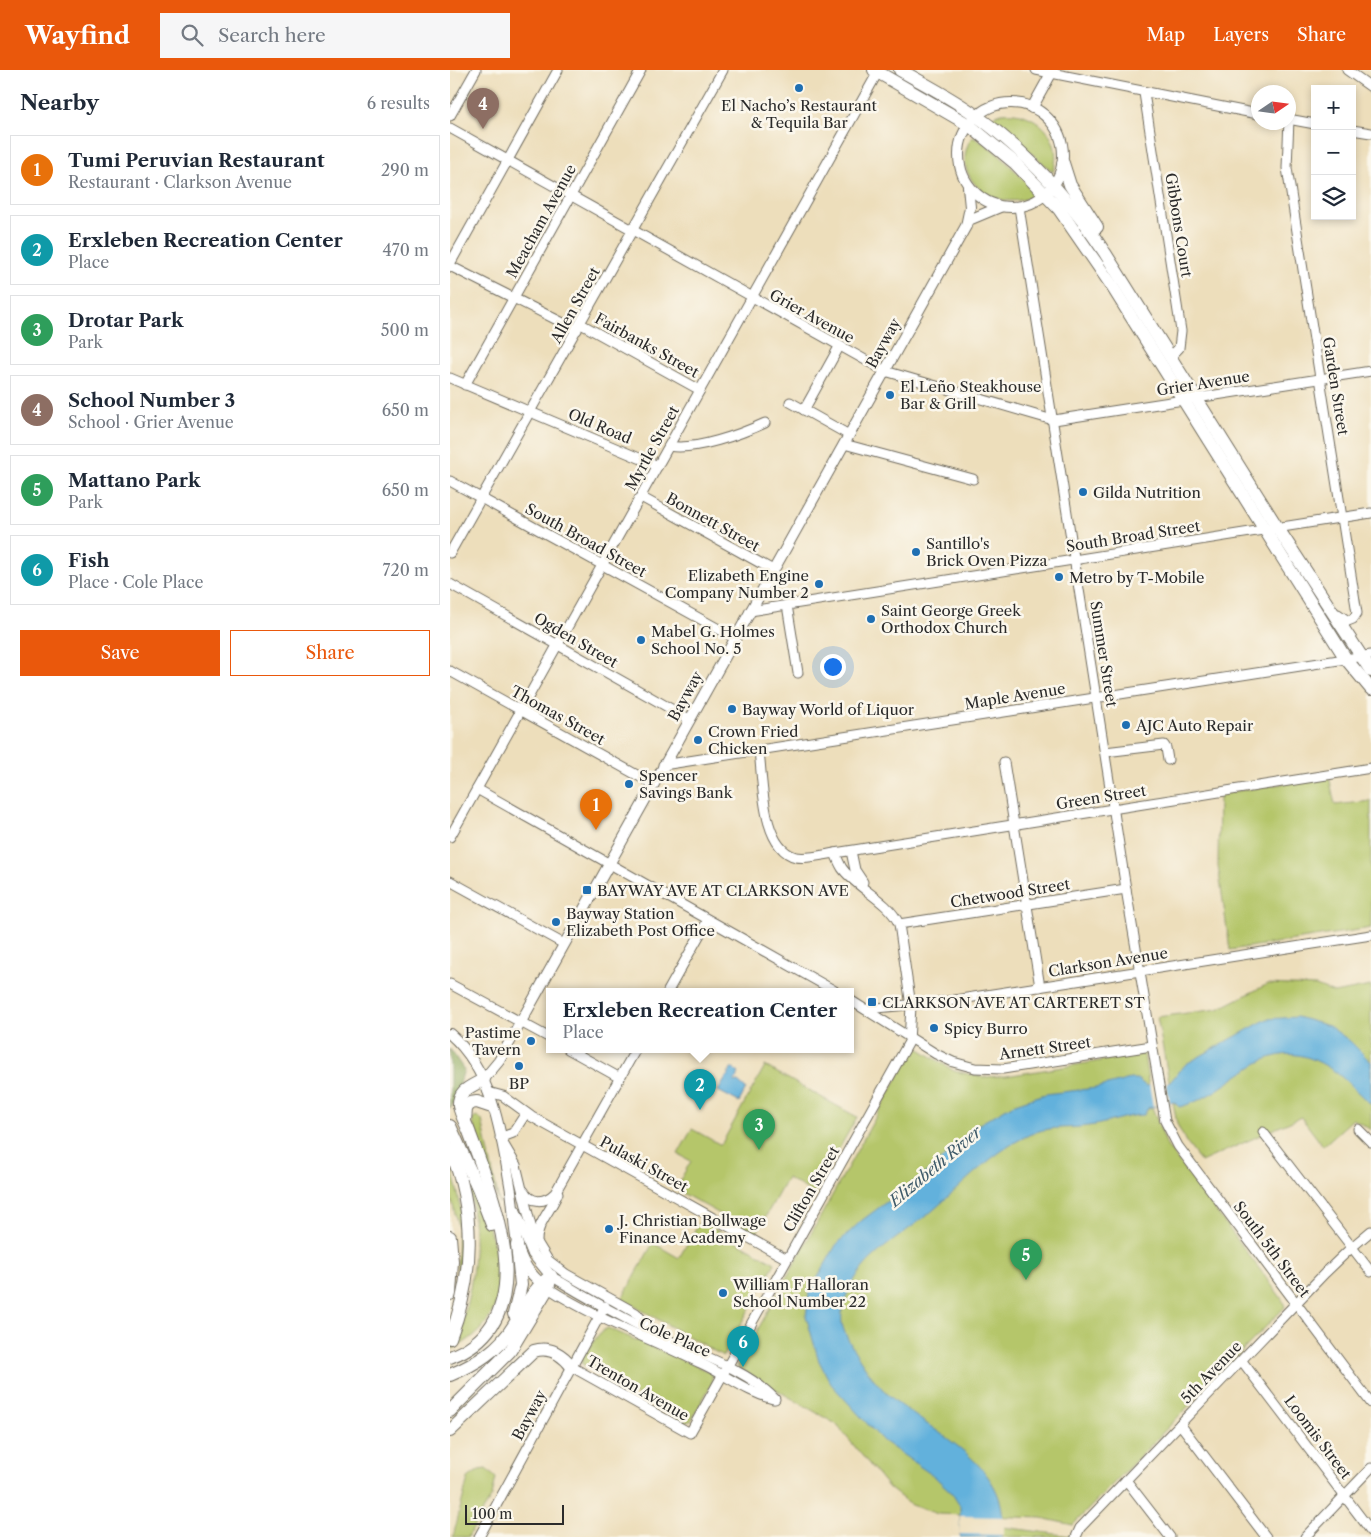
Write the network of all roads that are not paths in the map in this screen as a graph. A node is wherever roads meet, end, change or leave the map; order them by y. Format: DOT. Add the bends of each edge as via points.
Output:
graph roads {
  1 [pos="476,70"];
  2 [pos="558,70"];
  3 [pos="641,70"];
  4 [pos="723,70"];
  5 [pos="900,70"];
  6 [pos="1036,70"];
  7 [pos="1347,70"];
  8 [pos="876,71"];
  9 [pos="1051,72"];
  10 [pos="1371,87"];
  11 [pos="1144,92"];
  12 [pos="1032,108"];
  13 [pos="1251,113"];
  14 [pos="450,116"];
  15 [pos="973,120"];
  16 [pos="1296,120"];
  17 [pos="1311,123"];
  18 [pos="450,128"];
  19 [pos="1289,130"];
  20 [pos="1356,131"];
  21 [pos="1371,133"];
  22 [pos="508,161"];
  23 [pos="1064,163"];
  24 [pos="968,187"];
  25 [pos="1050,190"];
  26 [pos="570,196"];
  27 [pos="1002,207"];
  28 [pos="1019,207"];
  29 [pos="969,220"];
  30 [pos="634,230"];
  31 [pos="1105,252"];
  32 [pos="450,265"];
  33 [pos="514,298"];
  34 [pos="752,298"];
  35 [pos="579,327"];
  36 [pos="839,347"];
  37 [pos="1170,357"];
  38 [pos="884,371"];
  39 [pos="1371,371"];
  40 [pos="450,378"];
  41 [pos="1321,379"];
  42 [pos="465,385"];
  43 [pos="700,390"];
  44 [pos="1197,398"];
  45 [pos="1183,400"];
  46 [pos="790,402"];
  47 [pos="804,410"];
  48 [pos="531,413"];
  49 [pos="1054,420"];
  50 [pos="765,423"];
  51 [pos="847,440"];
  52 [pos="669,446"];
  53 [pos="658,466"];
  54 [pos="973,479"];
  55 [pos="450,481"];
  56 [pos="481,497"];
  57 [pos="641,497"];
  58 [pos="1371,513"];
  59 [pos="1342,517"];
  60 [pos="1271,528"];
  61 [pos="450,553"];
  62 [pos="1075,559"];
  63 [pos="602,565"];
  64 [pos="773,570"];
  65 [pos="450,584"];
  66 [pos="1325,602"];
  67 [pos="787,605"];
  68 [pos="750,611"];
  69 [pos="735,638"];
  70 [pos="558,645"];
  71 [pos="1366,655"];
  72 [pos="1346,659"];
  73 [pos="450,671"];
  74 [pos="1371,671"];
  75 [pos="798,674"];
  76 [pos="1371,690"];
  77 [pos="1097,696"];
  78 [pos="520,711"];
  79 [pos="689,719"];
  80 [pos="759,751"];
  81 [pos="1105,752"];
  82 [pos="1168,760"];
  83 [pos="1004,762"];
  84 [pos="663,765"];
  85 [pos="1371,768"];
  86 [pos="653,784"];
  87 [pos="477,789"];
  88 [pos="1114,808"];
  89 [pos="1014,824"];
  90 [pos="450,837"];
  91 [pos="851,851"];
  92 [pos="835,853"];
  93 [pos="608,865"];
  94 [pos="450,881"];
  95 [pos="1126,889"];
  96 [pos="869,891"];
  97 [pos="1027,904"];
  98 [pos="708,920"];
  99 [pos="899,924"];
  100 [pos="1371,935"];
  101 [pos="564,944"];
  102 [pos="1141,971"];
  103 [pos="450,984"];
  104 [pos="1040,986"];
  105 [pos="670,988"];
  106 [pos="830,988"];
  107 [pos="854,1002"];
  108 [pos="912,1006"];
  109 [pos="867,1009"];
  110 [pos="521,1022"];
  111 [pos="450,1034"];
  112 [pos="546,1036"];
  113 [pos="911,1036"];
  114 [pos="1152,1046"];
  115 [pos="575,1053"];
  116 [pos="634,1053"];
  117 [pos="620,1078"];
  118 [pos="484,1079"];
  119 [pos="488,1092"];
  120 [pos="1161,1105"];
  121 [pos="492,1107"];
  122 [pos="526,1113"];
  123 [pos="465,1121"];
  124 [pos="450,1126"];
  125 [pos="1358,1128"];
  126 [pos="1263,1132"];
  127 [pos="500,1138"];
  128 [pos="1371,1142"];
  129 [pos="582,1145"];
  130 [pos="450,1149"];
  131 [pos="522,1186"];
  132 [pos="559,1188"];
  133 [pos="513,1204"];
  134 [pos="1371,1232"];
  135 [pos="450,1237"];
  136 [pos="537,1242"];
  137 [pos="517,1245"];
  138 [pos="1352,1247"];
  139 [pos="788,1259"];
  140 [pos="1371,1272"];
  141 [pos="547,1283"];
  142 [pos="504,1291"];
  143 [pos="450,1294"];
  144 [pos="1296,1304"];
  145 [pos="605,1306"];
  146 [pos="600,1317"];
  147 [pos="653,1332"];
  148 [pos="450,1338"];
  149 [pos="503,1339"];
  150 [pos="450,1357"];
  151 [pos="1242,1361"];
  152 [pos="572,1367"];
  153 [pos="725,1371"];
  154 [pos="450,1375"];
  155 [pos="1371,1403"];
  156 [pos="450,1411"];
  157 [pos="1180,1424"];
  158 [pos="450,1431"];
  159 [pos="690,1433"];
  160 [pos="1371,1468"];
  161 [pos="1126,1480"];
  162 [pos="1345,1496"];
  163 [pos="1371,1530"];
  164 [pos="479,1537"];
  165 [pos="1076,1537"];
  166 [pos="1170,1537"];
  167 [pos="1266,1537"];
  168 [pos="1305,1537"];
  1 -- 14 [label="street"];
  2 -- 22 [label="street"];
  3 -- 26 [label="street, Meacham Avenue"];
  4 -- 30 [label="street, Allen Street"];
  5 -- 15 [label="highway"];
  6 -- 9 [label="street"];
  7 -- 10 [label="street"];
  8 -- 15 [label="highway"];
  8 -- 34 [label="street, Myrtle Street"];
  9 -- 11 [label="street"];
  9 -- 12 [label="main road"];
  11 -- 13 [label="street"];
  11 -- 37 [label="street, Gibbons Court" via="1181,331 1179,348"];
  12 -- 15 [label="main road" via="1006,102 989,107"];
  12 -- 23 [label="main road" via="1048,119 1057,131"];
  15 -- 24 [label="main road" via="963,136 960,155"];
  15 -- 25 [label="highway" via="1015,162"];
  16 -- 17 [label="street"];
  18 -- 22 [label="street, Grier Avenue"];
  19 -- 41 [label="street, Garden Street" via="1287,168"];
  20 -- 21 [label="street"];
  22 -- 26 [label="street, Grier Avenue"];
  22 -- 32 [label="street"];
  23 -- 25 [label="main road"];
  23 -- 31 [label="highway" via="1070,185 1101,233"];
  24 -- 27 [label="main road" via="984,201"];
  24 -- 29 [label="main road"];
  25 -- 28 [label="main road"];
  25 -- 31 [label="highway" via="1075,209"];
  25 -- 45 [label="highway"];
  26 -- 30 [label="street, Grier Avenue"];
  26 -- 33 [label="street, Meacham Avenue"];
  27 -- 28 [label="main road"];
  27 -- 29 [label="main road"];
  28 -- 49 [label="street, Summer Street"];
  29 -- 38 [label="main road, Bayway"];
  30 -- 34 [label="street, Grier Avenue"];
  30 -- 35 [label="street, Allen Street"];
  31 -- 37 [label="highway"];
  32 -- 33 [label="street, Fairbanks Street"];
  33 -- 35 [label="street, Fairbanks Street"];
  33 -- 42 [label="street, Meacham Avenue"];
  34 -- 36 [label="street, Grier Avenue"];
  34 -- 43 [label="street, Myrtle Street"];
  35 -- 43 [label="street, Fairbanks Street"];
  35 -- 48 [label="street, Allen Street"];
  36 -- 38 [label="street, Grier Avenue"];
  36 -- 47 [label="street"];
  37 -- 44 [label="highway"];
  38 -- 49 [label="street, Grier Avenue"];
  38 -- 51 [label="main road, Bayway"];
  39 -- 41 [label="street, Grier Avenue"];
  40 -- 42 [label="street, Old Road"];
  41 -- 44 [label="street, Grier Avenue"];
  41 -- 59 [label="street, Garden Street"];
  42 -- 48 [label="street, Old Road"];
  43 -- 52 [label="street, Myrtle Street"];
  44 -- 45 [label="street, Grier Avenue"];
  44 -- 60 [label="highway"];
  45 -- 49 [label="street, Grier Avenue"];
  45 -- 60 [label="highway"];
  46 -- 47 [label="street"];
  47 -- 51 [label="street"];
  48 -- 53 [label="street, Old Road"];
  48 -- 56 [label="street, Allen Street"];
  49 -- 62 [label="street, Summer Street"];
  50 -- 52 [label="street" via="681,449"];
  51 -- 54 [label="street"];
  51 -- 64 [label="main road, Bayway"];
  52 -- 53 [label="street, Myrtle Street"];
  53 -- 57 [label="street, Myrtle Street"];
  55 -- 56 [label="street, South Broad Street"];
  56 -- 61 [label="street, Allen Street"];
  56 -- 63 [label="street, South Broad Street"];
  57 -- 63 [label="street, Myrtle Street"];
  57 -- 64 [label="street, Bonnett Street"];
  58 -- 59 [label="street, South Broad Street"];
  59 -- 60 [label="street, South Broad Street"];
  59 -- 66 [label="street, Garden Street" via="1358,613 1346,621"];
  60 -- 62 [label="street, South Broad Street"];
  60 -- 66 [label="highway"];
  60 -- 72 [label="highway"];
  62 -- 67 [label="street, South Broad Street"];
  62 -- 77 [label="street, Summer Street"];
  63 -- 69 [label="street, South Broad Street"];
  63 -- 70 [label="street, Myrtle Street"];
  64 -- 68 [label="main road, Bayway"];
  65 -- 70 [label="street, Ogden Street"];
  66 -- 71 [label="highway"];
  67 -- 68 [label="street, South Broad Street"];
  67 -- 75 [label="street"];
  68 -- 69 [label="main road, Bayway"];
  69 -- 79 [label="main road, Bayway"];
  70 -- 78 [label="street, Myrtle Street"];
  70 -- 79 [label="street, Ogden Street"];
  71 -- 72 [label="street, Maple Avenue"];
  71 -- 74 [label="highway"];
  72 -- 76 [label="highway"];
  72 -- 77 [label="street, Maple Avenue"];
  73 -- 78 [label="street, Thomas Street"];
  77 -- 80 [label="street, Maple Avenue"];
  77 -- 81 [label="street, Summer Street"];
  78 -- 86 [label="street, Thomas Street"];
  78 -- 87 [label="street, Myrtle Street"];
  79 -- 84 [label="main road, Bayway"];
  80 -- 84 [label="street, Maple Avenue"];
  80 -- 92 [label="street, Green Street" via="769,826 779,846 797,857"];
  81 -- 82 [label="street" via="1164,745"];
  81 -- 88 [label="street, Summer Street"];
  83 -- 89 [label="street"];
  84 -- 86 [label="main road, Bayway"];
  85 -- 88 [label="street, Green Street"];
  86 -- 93 [label="main road, Bayway"];
  87 -- 90 [label="street, Myrtle Street"];
  87 -- 93 [label="street"];
  88 -- 89 [label="street, Green Street"];
  88 -- 95 [label="street, Summer Street"];
  89 -- 91 [label="street, Green Street"];
  89 -- 97 [label="street"];
  91 -- 92 [label="street, Green Street"];
  91 -- 96 [label="street" via="855,870"];
  92 -- 96 [label="street" via="842,869"];
  93 -- 98 [label="street"];
  93 -- 101 [label="main road, Bayway"];
  94 -- 101 [label="street"];
  95 -- 97 [label="street, Chetwood Street"];
  95 -- 102 [label="street, Summer Street"];
  96 -- 99 [label="street"];
  97 -- 99 [label="street, Chetwood Street"];
  97 -- 104 [label="street"];
  98 -- 105 [label="street"];
  98 -- 106 [label="street"];
  99 -- 108 [label="street, Clifton Street"];
  100 -- 102 [label="street, Clarkson Avenue"];
  101 -- 110 [label="main road, Bayway"];
  102 -- 104 [label="street, Clarkson Avenue"];
  102 -- 114 [label="street, Summer Street"];
  103 -- 110 [label="street"];
  104 -- 108 [label="street, Clarkson Avenue"];
  107 -- 109 [label="street"];
  108 -- 109 [label="street, Clarkson Avenue"];
  108 -- 113 [label="street, Clifton Street"];
  109 -- 113 [label="street, Arnett Street"];
  110 -- 112 [label="street"];
  110 -- 118 [label="main road, Bayway"];
  111 -- 118 [label="main road" via="467,1052"];
  113 -- 114 [label="street, Arnett Street" via="953,1062 988,1070"];
  113 -- 139 [label="street, Clifton Street"];
  114 -- 120 [label="street, Summer Street"];
  115 -- 117 [label="street"];
  116 -- 117 [label="street"];
  117 -- 129 [label="street"];
  118 -- 119 [label="main road"];
  118 -- 123 [label="highway" via="460,1096 458,1106"];
  119 -- 121 [label="main road"];
  119 -- 122 [label="street, Pulaski Street" via="500,1095"];
  120 -- 144 [label="street, South 5th Street" via="1168,1130 1178,1146"];
  121 -- 123 [label="highway" via="470,1103"];
  121 -- 127 [label="main road"];
  122 -- 127 [label="street" via="513,1133"];
  122 -- 129 [label="street, Pulaski Street"];
  123 -- 142 [label="highway" via="501,1233 506,1266"];
  124 -- 142 [label="highway" via="490,1220 499,1251"];
  125 -- 128 [label="street"];
  126 -- 138 [label="street"];
  127 -- 131 [label="street, Cole Place" via="514,1160"];
  127 -- 133 [label="main road"];
  129 -- 132 [label="street"];
  129 -- 139 [label="street, Pulaski Street"];
  130 -- 148 [label="highway" via="464,1194 469,1247 466,1284"];
  131 -- 132 [label="street" via="528,1197 538,1201 549,1199"];
  131 -- 136 [label="street, Cole Place"];
  132 -- 136 [label="street" via="540,1227"];
  133 -- 137 [label="main road"];
  133 -- 141 [label="main road"];
  134 -- 138 [label="street, 5th Avenue"];
  135 -- 143 [label="highway"];
  136 -- 147 [label="street, Cole Place" via="555,1266 630,1310"];
  137 -- 141 [label="main road" via="526,1265"];
  137 -- 149 [label="highway" via="520,1293"];
  138 -- 140 [label="street"];
  138 -- 144 [label="street, 5th Avenue"];
  139 -- 153 [label="street, Clifton Street"];
  141 -- 145 [label="street, Cole Place"];
  141 -- 146 [label="street, Cole Place"];
  141 -- 149 [label="highway"];
  141 -- 156 [label="highway" via="510,1350"];
  142 -- 150 [label="highway" via="488,1332 473,1345"];
  144 -- 151 [label="street, 5th Avenue"];
  144 -- 155 [label="street, South 5th Street"];
  145 -- 146 [label="street, Bayway"];
  145 -- 147 [label="street, Cole Place"];
  146 -- 152 [label="street, Bayway"];
  146 -- 153 [label="street, Cole Place"];
  147 -- 153 [label="street, Cole Place"];
  149 -- 154 [label="highway" via="485,1357"];
  151 -- 157 [label="street, 5th Avenue"];
  151 -- 162 [label="street, Loomis Street"];
  152 -- 158 [label="highway" via="553,1351 534,1351"];
  152 -- 159 [label="street, Trenton Avenue"];
  152 -- 164 [label="street, Bayway"];
  153 -- 153 [label="street, Cole Place" via="758,1394 775,1399 762,1387"];
  153 -- 159 [label="street, Clifton Street"];
  157 -- 161 [label="street, 5th Avenue"];
  157 -- 167 [label="street"];
  160 -- 162 [label="street"];
  161 -- 165 [label="street, 5th Avenue" via="1080,1528"];
  161 -- 166 [label="street"];
  162 -- 163 [label="street, Loomis Street"];
  162 -- 168 [label="street"];
}
